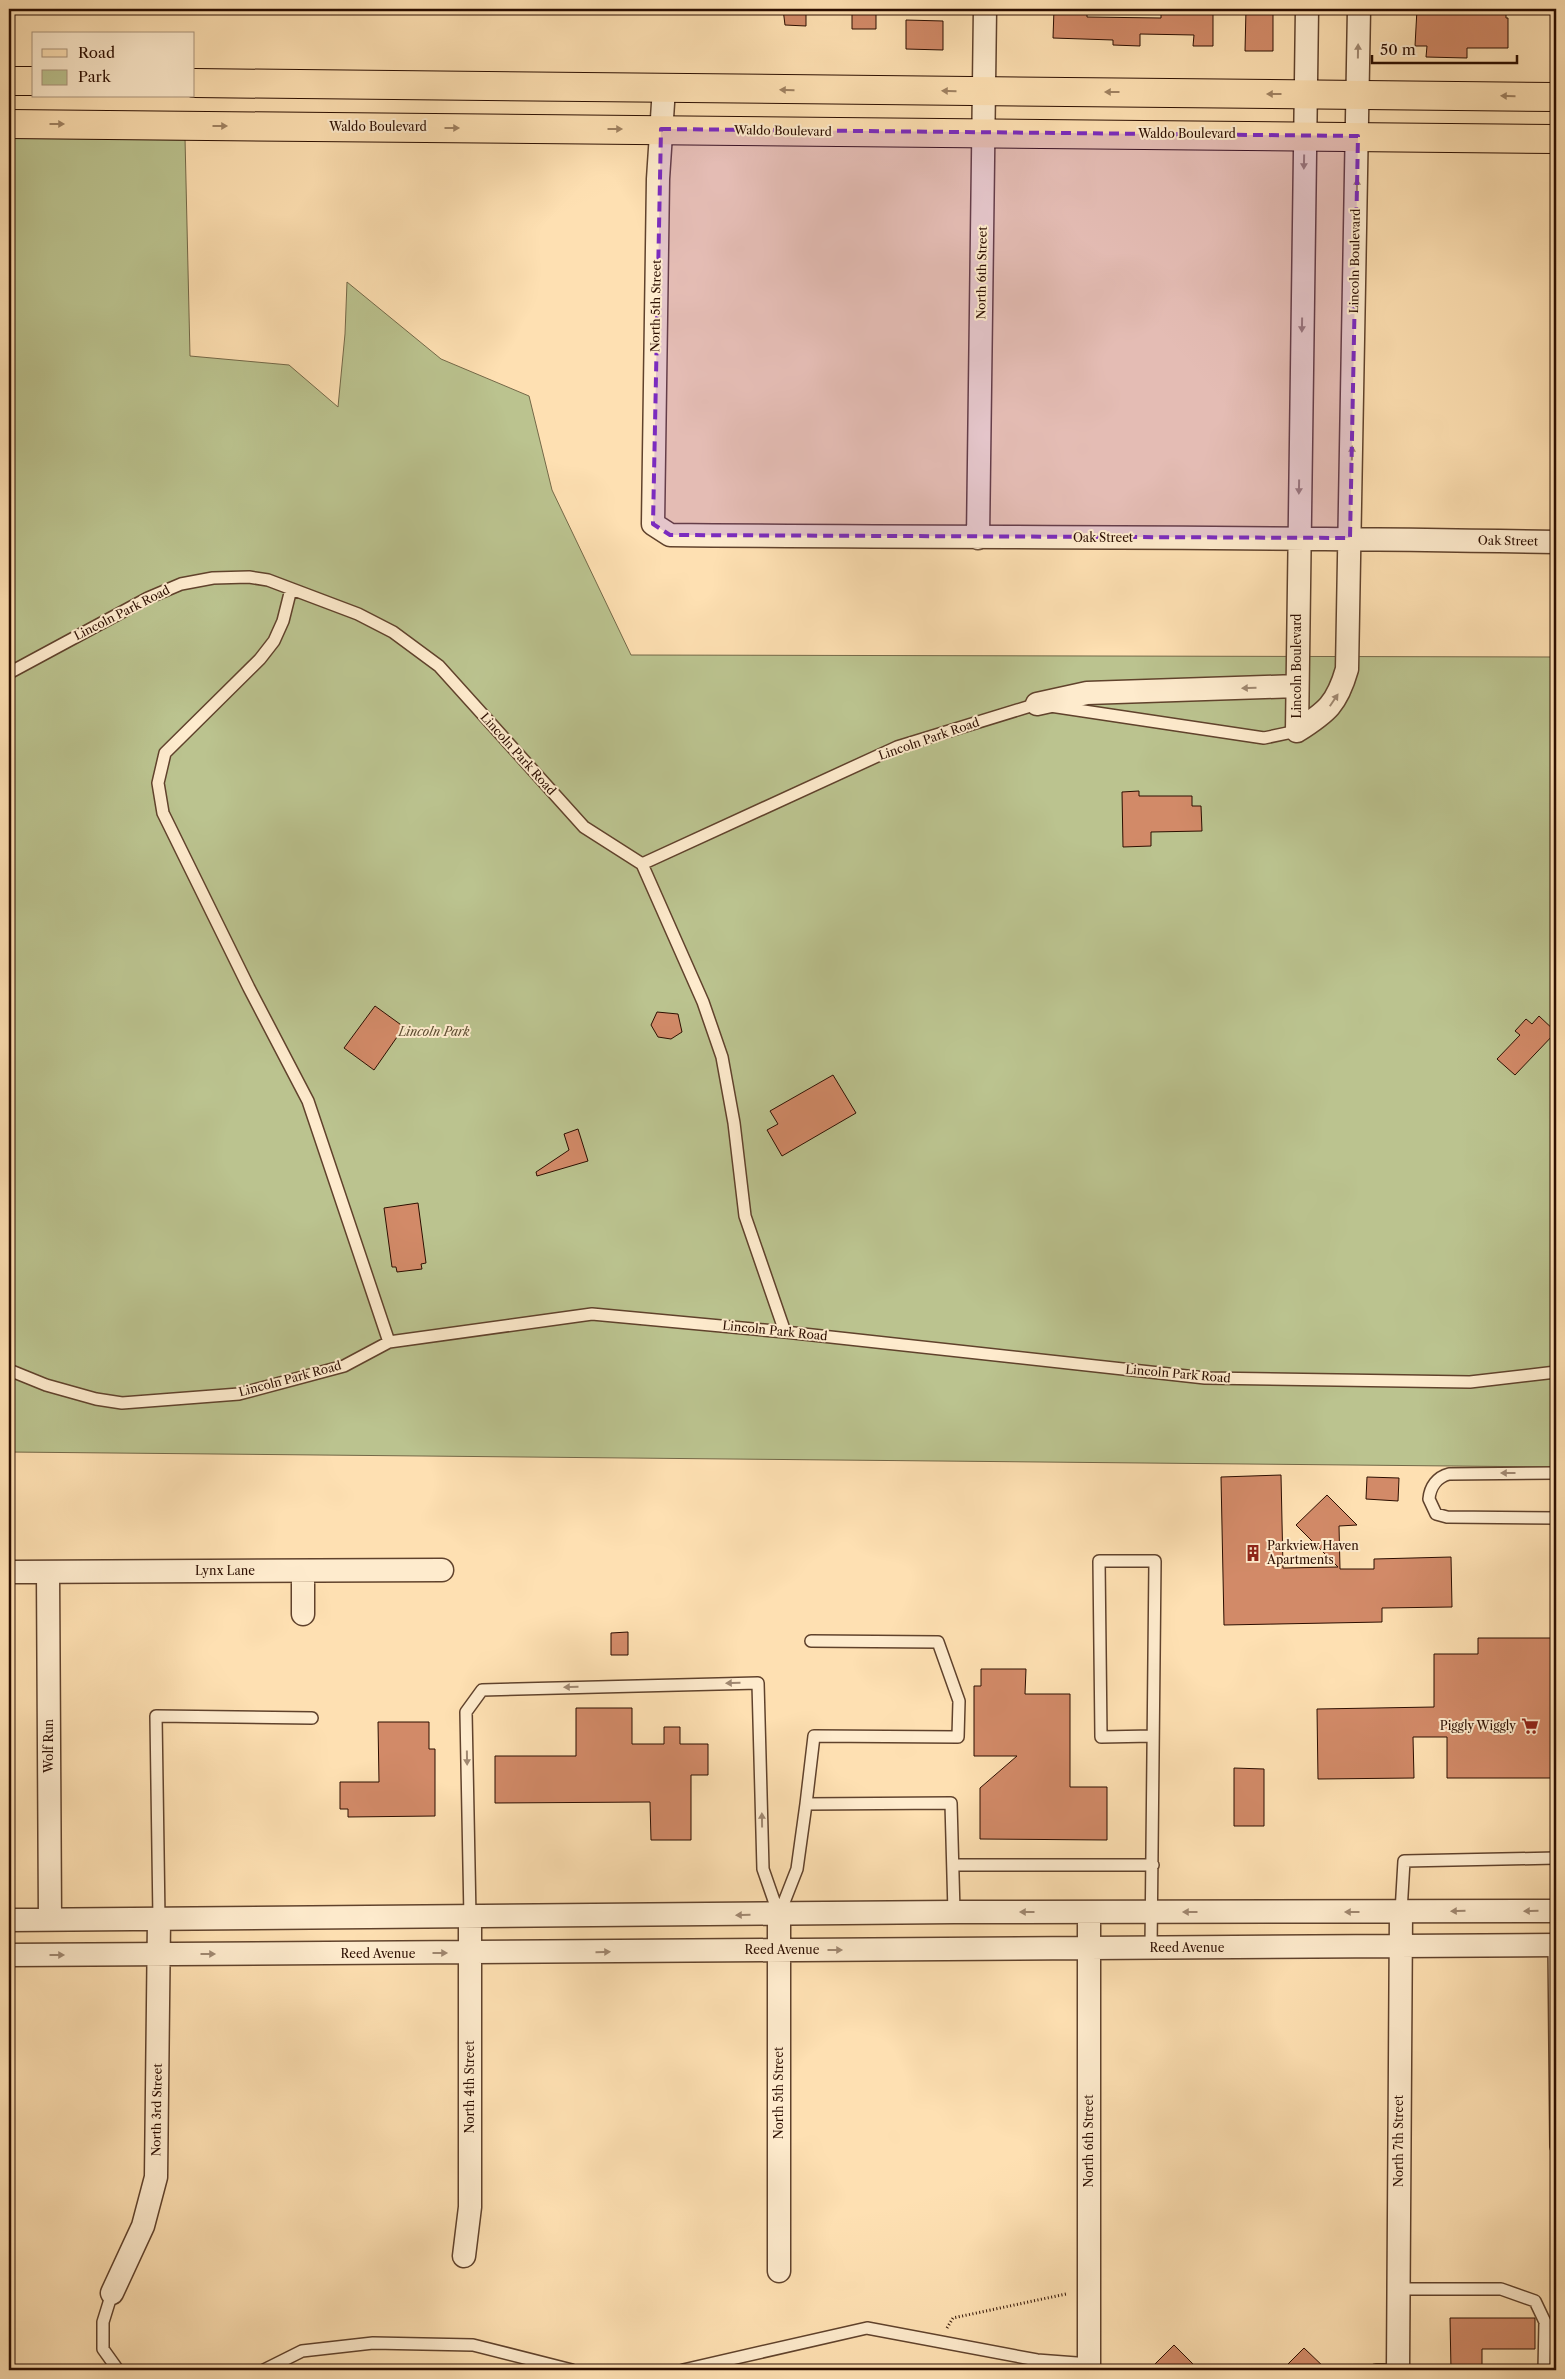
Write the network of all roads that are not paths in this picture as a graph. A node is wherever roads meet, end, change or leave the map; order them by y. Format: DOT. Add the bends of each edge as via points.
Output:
graph roads {
  1 [pos="985,9"];
  2 [pos="1307,9"];
  3 [pos="1359,9"];
  4 [pos="9,81"];
  5 [pos="32,81"];
  6 [pos="195,83"];
  7 [pos="664,88"];
  8 [pos="984,91"];
  9 [pos="1306,94"];
  10 [pos="1358,94"];
  11 [pos="1556,97"];
  12 [pos="9,124"];
  13 [pos="661,130"];
  14 [pos="984,133"];
  15 [pos="1305,136"];
  16 [pos="1358,136"];
  17 [pos="1556,139"];
  18 [pos="653,524"];
  19 [pos="978,538"];
  20 [pos="1298,538"];
  21 [pos="1350,538"];
  22 [pos="1556,542"];
  23 [pos="291,589"];
  24 [pos="9,673"];
  25 [pos="1297,686"];
  26 [pos="1037,704"];
  27 [pos="1297,731"];
  28 [pos="642,864"];
  29 [pos="785,1332"];
  30 [pos="389,1342"];
  31 [pos="9,1370"];
  32 [pos="1556,1372"];
  33 [pos="1556,1473"];
  34 [pos="1556,1518"];
  35 [pos="442,1570"];
  36 [pos="303,1571"];
  37 [pos="9,1572"];
  38 [pos="48,1572"];
  39 [pos="303,1614"];
  40 [pos="811,1641"];
  41 [pos="312,1718"];
  42 [pos="1154,1736"];
  43 [pos="806,1804"];
  44 [pos="1556,1858"];
  45 [pos="953,1864"];
  46 [pos="1153,1864"];
  47 [pos="1556,1911"];
  48 [pos="954,1912"];
  49 [pos="1089,1912"];
  50 [pos="1152,1912"];
  51 [pos="1401,1912"];
  52 [pos="779,1915"];
  53 [pos="470,1918"];
  54 [pos="50,1919"];
  55 [pos="159,1919"];
  56 [pos="9,1920"];
  57 [pos="1555,1945"];
  58 [pos="1400,1946"];
  59 [pos="1151,1948"];
  60 [pos="1089,1949"];
  61 [pos="779,1950"];
  62 [pos="470,1953"];
  63 [pos="159,1954"];
  64 [pos="9,1955"];
  65 [pos="1556,2147"];
  66 [pos="464,2256"];
  67 [pos="779,2271"];
  68 [pos="1398,2289"];
  69 [pos="112,2293"];
  70 [pos="1090,2367"];
  71 [pos="118,2370"];
  72 [pos="264,2370"];
  73 [pos="572,2370"];
  74 [pos="683,2370"];
  75 [pos="1376,2370"];
  76 [pos="1398,2370"];
  77 [pos="1544,2370"];
  1 -- 8 [label="street, North 6th Street"];
  2 -- 9 [label="street, Lincoln Boulevard"];
  10 -- 3 [label="street, Lincoln Boulevard, one-way"];
  4 -- 5 [label="main road"];
  6 -- 7 [label="main road"];
  8 -- 7 [label="main road, one-way"];
  7 -- 13 [label="street, North 5th Street"];
  9 -- 8 [label="main road, one-way"];
  8 -- 14 [label="street, North 6th Street"];
  9 -- 10 [label="main road"];
  9 -- 15 [label="street, Lincoln Boulevard"];
  11 -- 10 [label="main road, one-way"];
  10 -- 16 [label="street, Lincoln Boulevard"];
  12 -- 13 [label="main road, Waldo Boulevard, one-way"];
  13 -- 14 [label="main road, Waldo Boulevard"];
  13 -- 18 [label="street, North 5th Street"];
  14 -- 15 [label="main road, Waldo Boulevard"];
  14 -- 19 [label="street, North 6th Street"];
  15 -- 16 [label="main road, Waldo Boulevard"];
  15 -- 20 [label="street, Lincoln Boulevard, one-way"];
  16 -- 17 [label="main road, Waldo Boulevard"];
  21 -- 16 [label="street, Lincoln Boulevard, one-way"];
  18 -- 19 [label="street, Oak Street" via="670,535"];
  19 -- 20 [label="street, Oak Street"];
  20 -- 21 [label="street, Oak Street"];
  20 -- 25 [label="street, Lincoln Boulevard"];
  21 -- 22 [label="street, Oak Street"];
  27 -- 21 [label="street, Lincoln Boulevard, one-way" via="1329,708 1340,691 1347,669"];
  23 -- 24 [label="lane, Lincoln Park Road" via="249,577 214,578 181,584 148,598"];
  23 -- 28 [label="lane, Lincoln Park Road" via="358,614 393,632 439,666 584,827"];
  23 -- 30 [label="lane" via="283,622 274,641 260,659 165,753 158,783 163,813 308,1101"];
  25 -- 26 [label="street, Lincoln Park Road, one-way" via="1087,694"];
  25 -- 27 [label="street, Lincoln Boulevard"];
  26 -- 27 [label="lane, Lincoln Park Road" via="1264,738"];
  26 -- 28 [label="lane, Lincoln Park Road" via="897,747"];
  28 -- 29 [label="lane" via="703,1002 722,1057 734,1123 744,1216"];
  29 -- 30 [label="lane, Lincoln Park Road" via="592,1314"];
  29 -- 32 [label="lane, Lincoln Park Road" via="1205,1378 1470,1382"];
  30 -- 31 [label="lane, Lincoln Park Road" via="344,1366 239,1394 122,1403 46,1385"];
  33 -- 34 [label="lane, one-way" via="1449,1474 1442,1476 1434,1485 1429,1499 1436,1514 1447,1518"];
  35 -- 36 [label="street, Lynx Lane"];
  36 -- 38 [label="street, Lynx Lane"];
  36 -- 39 [label="street"];
  37 -- 38 [label="street, Lynx Lane"];
  38 -- 54 [label="street, Wolf Run"];
  40 -- 43 [label="lane" via="938,1642 959,1701 958,1737 814,1736"];
  41 -- 55 [label="lane" via="156,1716"];
  42 -- 42 [label="lane" via="1155,1561 1099,1561 1101,1737"];
  42 -- 46 [label="lane"];
  43 -- 45 [label="lane" via="951,1803"];
  43 -- 52 [label="lane" via="797,1869"];
  44 -- 51 [label="lane" via="1404,1861"];
  45 -- 46 [label="lane"];
  45 -- 48 [label="lane"];
  46 -- 50 [label="lane"];
  47 -- 51 [label="street, one-way"];
  49 -- 48 [label="street, one-way"];
  48 -- 52 [label="street"];
  49 -- 50 [label="street"];
  49 -- 60 [label="street, North 6th Street"];
  51 -- 50 [label="street, one-way"];
  50 -- 59 [label="lane"];
  51 -- 58 [label="street, North 7th Street"];
  52 -- 53 [label="street, one-way"];
  52 -- 53 [label="lane, one-way" via="763,1869 758,1683 482,1690 466,1712"];
  52 -- 61 [label="street, North 5th Street"];
  53 -- 55 [label="street"];
  53 -- 62 [label="street, North 4th Street"];
  54 -- 55 [label="street"];
  54 -- 56 [label="street"];
  55 -- 63 [label="street, North 3rd Street"];
  57 -- 58 [label="street, Reed Avenue"];
  57 -- 65 [label="lane"];
  58 -- 59 [label="street, Reed Avenue"];
  58 -- 68 [label="street, North 7th Street"];
  59 -- 60 [label="street, Reed Avenue"];
  61 -- 60 [label="street, Reed Avenue, one-way"];
  60 -- 70 [label="street, North 6th Street"];
  62 -- 61 [label="street, Reed Avenue, one-way"];
  61 -- 67 [label="street, North 5th Street"];
  63 -- 62 [label="street, Reed Avenue, one-way"];
  62 -- 66 [label="street, North 4th Street" via="470,2207"];
  64 -- 63 [label="street, Reed Avenue, one-way"];
  63 -- 69 [label="street, North 3rd Street" via="156,2177 143,2226"];
  68 -- 76 [label="street, North 7th Street"];
  68 -- 77 [label="lane" via="1501,2289 1535,2301 1545,2322"];
  69 -- 71 [label="lane" via="102,2322 102,2348"];
  70 -- 74 [label="lane" via="867,2328"];
  72 -- 73 [label="lane" via="302,2351 373,2343 473,2345"];
  75 -- 76 [label="lane"];
}
